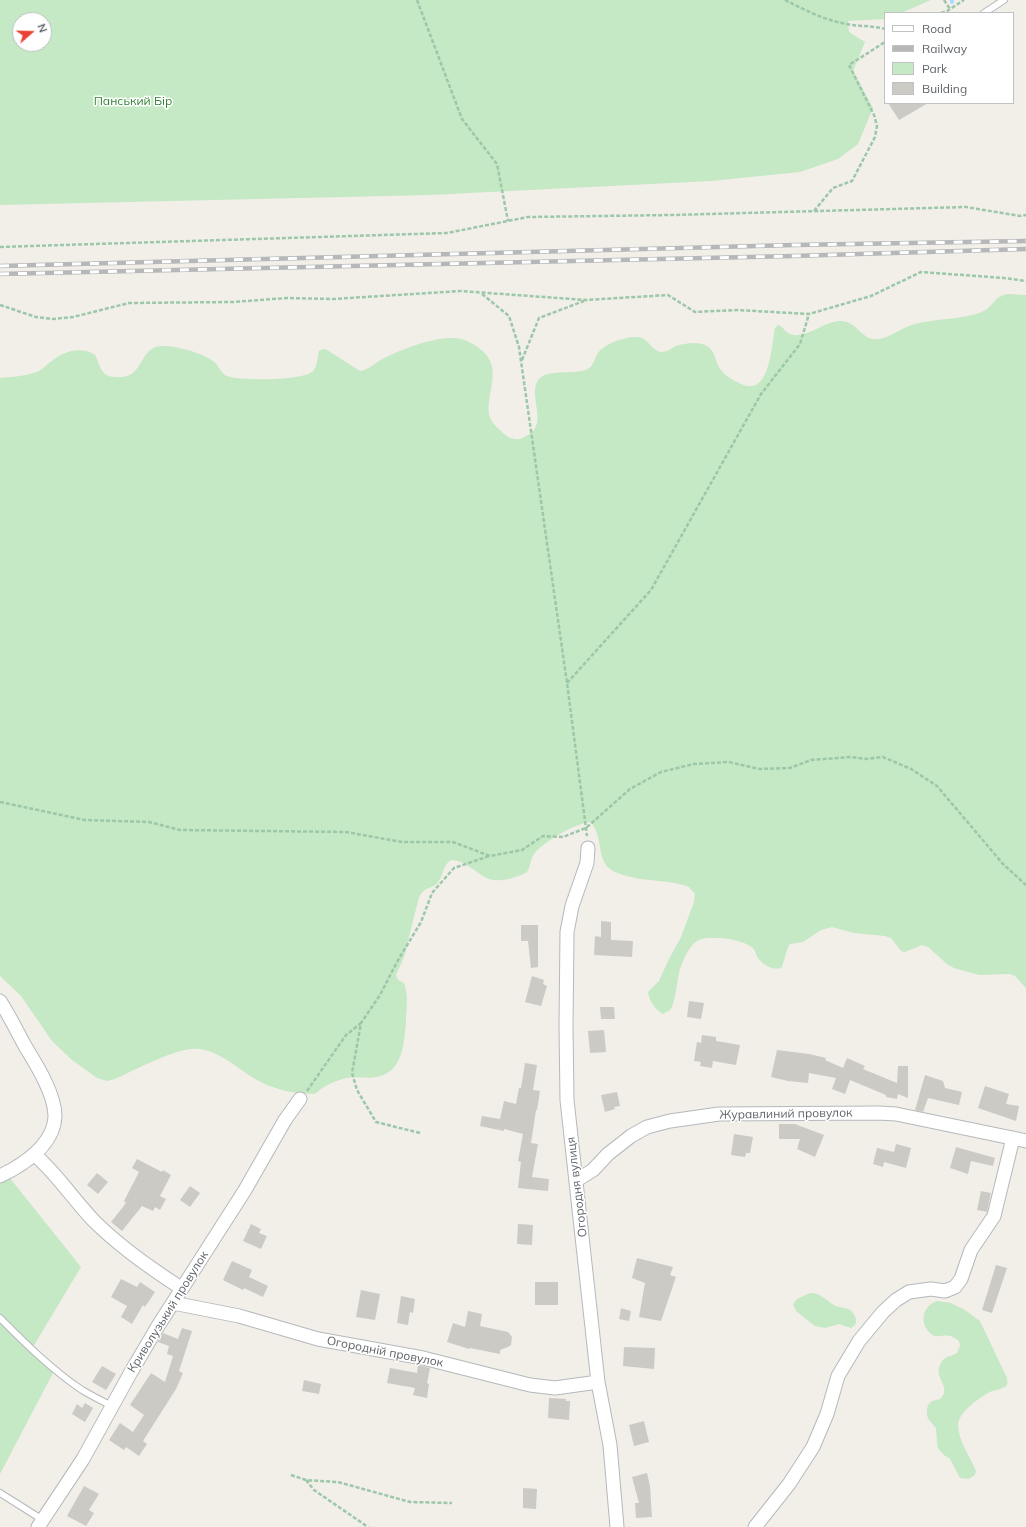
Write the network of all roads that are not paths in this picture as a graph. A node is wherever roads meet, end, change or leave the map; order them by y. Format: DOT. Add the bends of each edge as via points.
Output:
graph roads {
  1 [pos="1004,0"];
  2 [pos="986,12"];
  3 [pos="588,848"];
  4 [pos="0,1001"];
  5 [pos="300,1099"];
  6 [pos="1013,1138"];
  7 [pos="1026,1141"];
  8 [pos="34,1154"];
  9 [pos="0,1176"];
  10 [pos="577,1180"];
  11 [pos="181,1288"];
  12 [pos="173,1303"];
  13 [pos="0,1318"];
  14 [pos="598,1382"];
  15 [pos="112,1406"];
  16 [pos="0,1493"];
  17 [pos="40,1524"];
  18 [pos="617,1527"];
  19 [pos="755,1527"];
  1 -- 2 [label="lane"];
  3 -- 10 [label="street, Огородня вулиця" via="587,863 569,916 566,940 567,1100"];
  4 -- 8 [label="street" via="41,1073 55,1114 54,1124 45,1142"];
  5 -- 11 [label="street, Криволузький провулок"];
  6 -- 7 [label="street, Журавлиний провулок"];
  6 -- 10 [label="street, Журавлиний провулок" via="890,1114 719,1114 670,1120 647,1127 619,1144 593,1170"];
  6 -- 19 [label="street" via="994,1216 972,1250 961,1279 955,1287 945,1290 909,1292 883,1312 864,1335 838,1376 827,1414 813,1447 789,1484"];
  8 -- 9 [label="street" via="18,1168"];
  8 -- 11 [label="street" via="53,1172 94,1221 119,1244"];
  10 -- 14 [label="street, Огородня вулиця"];
  11 -- 12 [label="street, Криволузький провулок"];
  12 -- 14 [label="street, Огородній провулок" via="238,1316 318,1338 423,1358 530,1385 555,1388"];
  12 -- 15 [label="street, Криволузький провулок"];
  13 -- 15 [label="lane" via="72,1382"];
  14 -- 18 [label="street, Огородня вулиця" via="610,1445"];
  15 -- 17 [label="street, Криволузький провулок" via="84,1459"];
  16 -- 17 [label="lane"];
}
